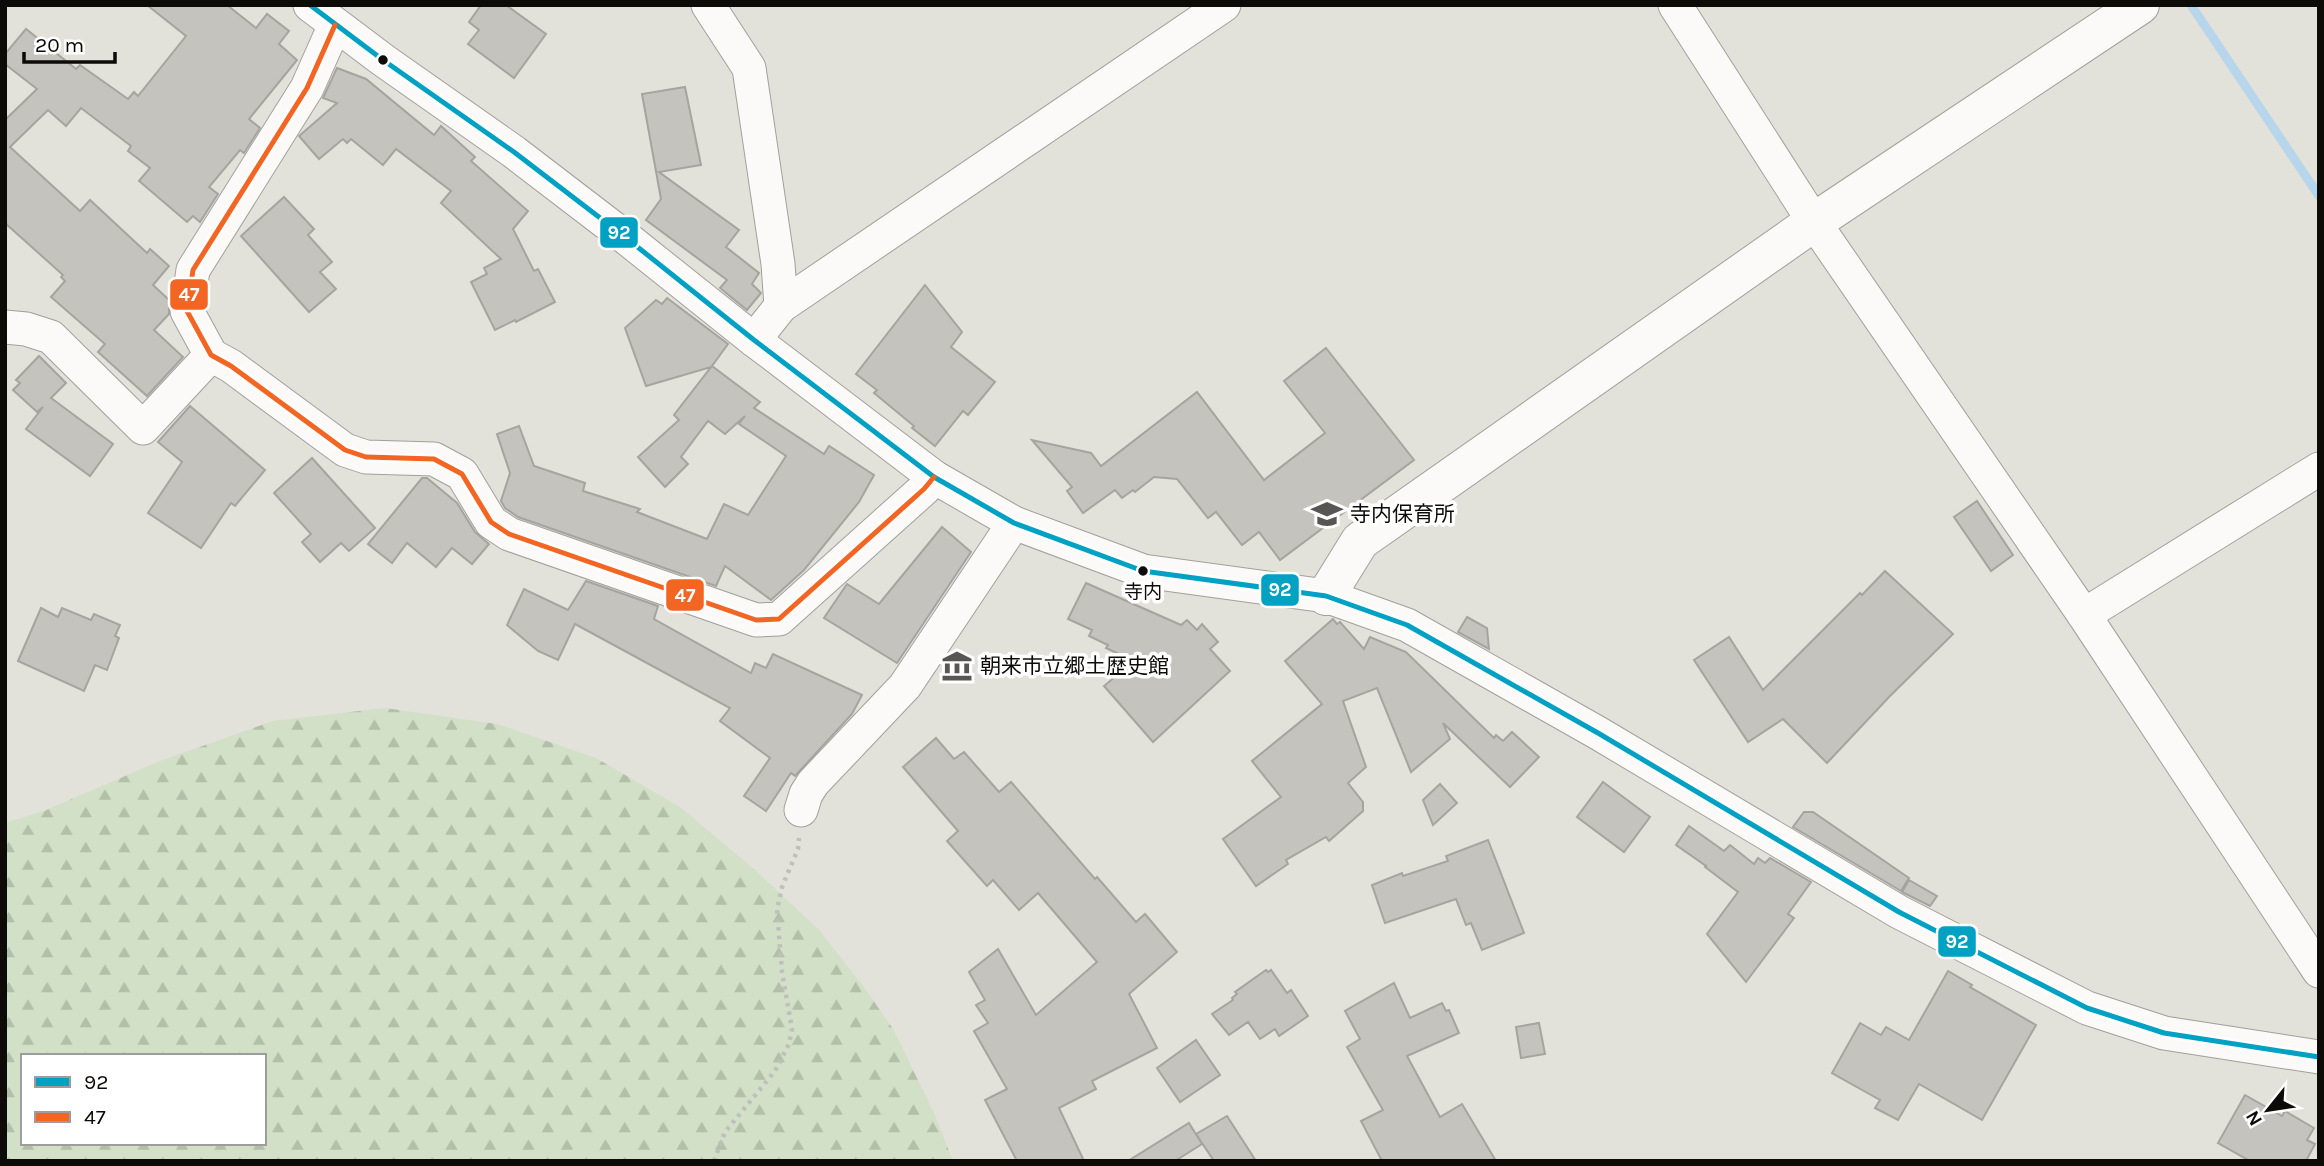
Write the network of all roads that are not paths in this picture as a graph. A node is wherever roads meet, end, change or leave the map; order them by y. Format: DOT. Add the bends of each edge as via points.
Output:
graph roads {
  1 [pos="708,5"];
  2 [pos="1224,5"];
  3 [pos="1675,5"];
  4 [pos="2140,5"];
  5 [pos="322,15"];
  6 [pos="1814,222"];
  7 [pos="781,306"];
  8 [pos="5,327"];
  9 [pos="754,340"];
  10 [pos="211,355"];
  11 [pos="2319,469"];
  12 [pos="934,477"];
  13 [pos="1014,523"];
  14 [pos="1326,596"];
  15 [pos="2084,615"];
  16 [pos="801,810"];
  17 [pos="2319,971"];
  18 [pos="2319,1057"];
  1 -- 7 [label="street" via="748,68"];
  2 -- 7 [label="street"];
  3 -- 6 [label="street"];
  4 -- 6 [label="street"];
  5 -- 9 [label="street" via="525,161"];
  5 -- 10 [label="street" via="307,88 193,270 187,311"];
  6 -- 14 [label="street" via="1360,541"];
  6 -- 15 [label="street"];
  7 -- 9 [label="street"];
  8 -- 10 [label="street" via="51,337 143,428"];
  9 -- 12 [label="street"];
  10 -- 12 [label="street" via="345,450 366,457 434,459 462,474 491,522 509,534 756,620 779,619"];
  11 -- 15 [label="street"];
  12 -- 13 [label="street"];
  13 -- 14 [label="street" via="1143,571"];
  13 -- 16 [label="street" via="905,685 813,783"];
  14 -- 18 [label="street" via="1407,625 1899,912 2087,1008 2164,1033"];
  15 -- 17 [label="street"];
}
